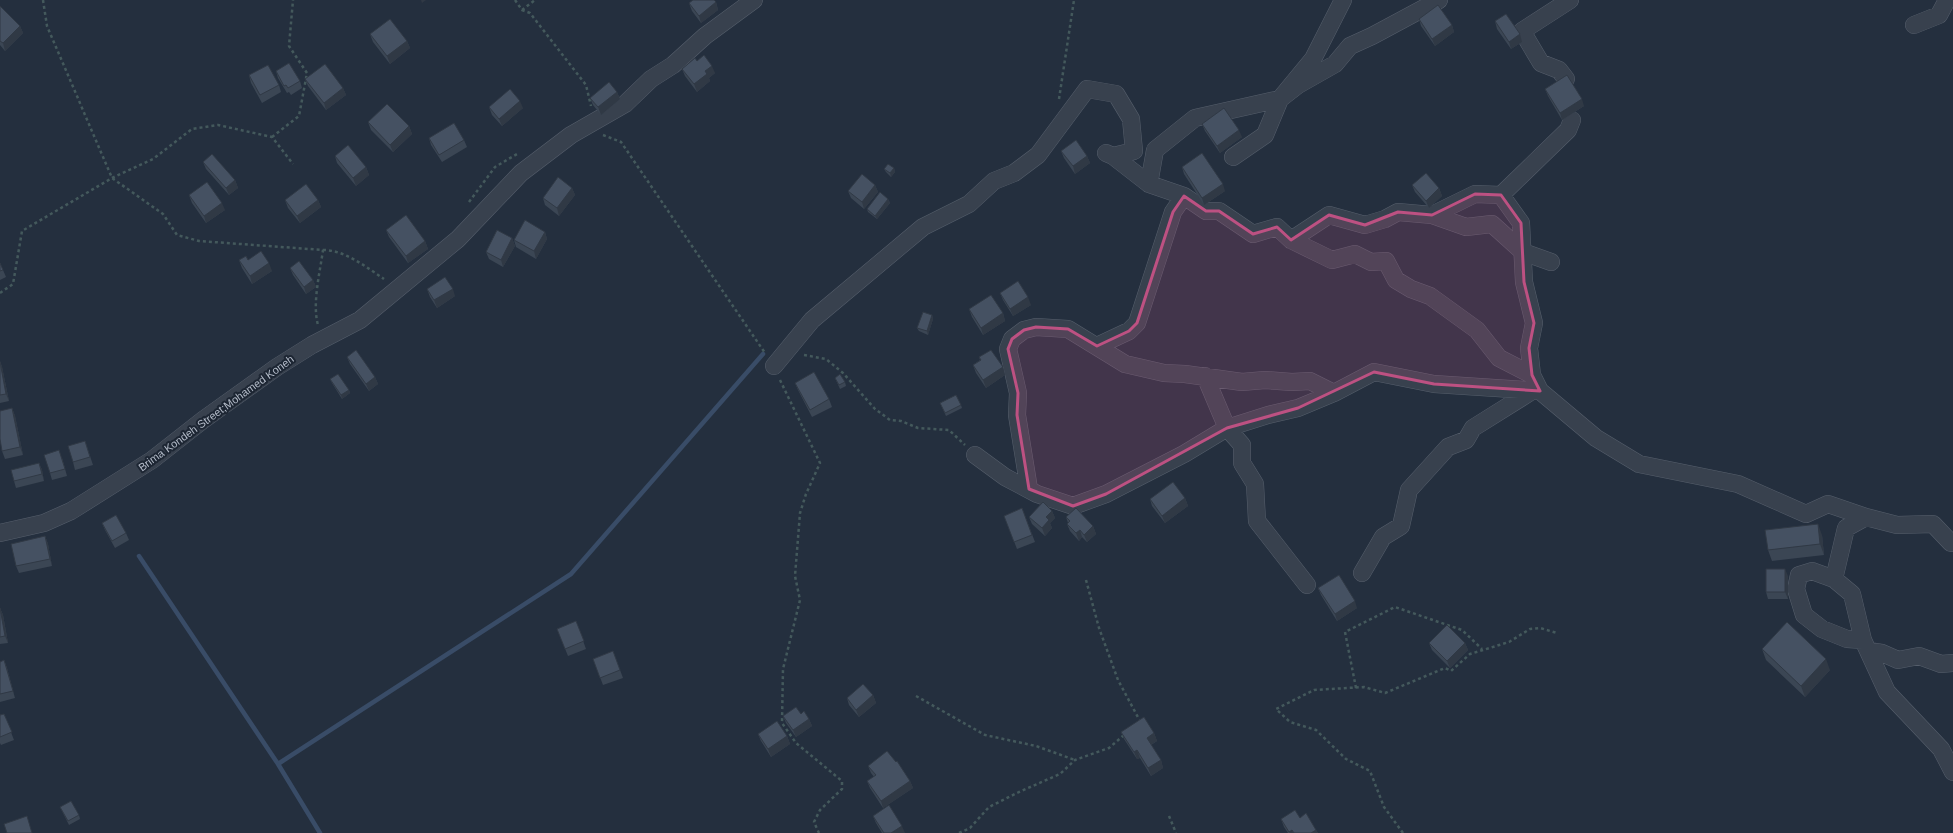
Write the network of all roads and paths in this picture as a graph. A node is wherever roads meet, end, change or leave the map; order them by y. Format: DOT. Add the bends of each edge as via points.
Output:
graph roads {
  1 [pos="43,0"];
  2 [pos="294,0"];
  3 [pos="515,0"];
  4 [pos="535,0"];
  5 [pos="754,0"];
  6 [pos="1074,0"];
  7 [pos="1343,0"];
  8 [pos="1439,0"];
  9 [pos="1570,0"];
  10 [pos="1947,0"];
  11 [pos="522,10"];
  12 [pos="1914,25"];
  13 [pos="1566,79"];
  14 [pos="1280,98"];
  15 [pos="1572,120"];
  16 [pos="596,122"];
  17 [pos="1061,123"];
  18 [pos="272,137"];
  19 [pos="1155,150"];
  20 [pos="1134,151"];
  21 [pos="1233,157"];
  22 [pos="293,164"];
  23 [pos="112,178"];
  24 [pos="1149,184"];
  25 [pos="1501,195"];
  26 [pos="1184,196"];
  27 [pos="1432,215"];
  28 [pos="1291,240"];
  29 [pos="323,250"];
  30 [pos="1523,252"];
  31 [pos="1551,262"];
  32 [pos="386,280"];
  33 [pos="0,293"];
  34 [pos="327,338"];
  35 [pos="1097,346"];
  36 [pos="799,354"];
  37 [pos="774,366"];
  38 [pos="1204,376"];
  39 [pos="1534,386"];
  40 [pos="1334,392"];
  41 [pos="1227,428"];
  42 [pos="975,455"];
  43 [pos="1029,490"];
  44 [pos="1866,517"];
  45 [pos="0,533"];
  46 [pos="1953,542"];
  47 [pos="1362,572"];
  48 [pos="1834,579"];
  49 [pos="1086,580"];
  50 [pos="1307,585"];
  51 [pos="1557,633"];
  52 [pos="1866,646"];
  53 [pos="1482,650"];
  54 [pos="1953,663"];
  55 [pos="1356,688"];
  56 [pos="916,696"];
  57 [pos="1136,725"];
  58 [pos="1127,733"];
  59 [pos="1075,760"];
  60 [pos="1953,772"];
  61 [pos="1169,816"];
  62 [pos="819,833"];
  63 [pos="959,833"];
  64 [pos="1176,833"];
  65 [pos="1404,833"];
  1 -- 23 [label="path" via="47,26"];
  2 -- 18 [label="path" via="289,46 307,73 299,116"];
  3 -- 11 [label="path"];
  4 -- 11 [label="path"];
  5 -- 16 [label="street, Brima Kondeh Street;Mohamed Koneh" via="706,36 673,66 651,79 625,104"];
  6 -- 17 [label="path" via="1059,104"];
  7 -- 14 [label="street" via="1313,59"];
  8 -- 14 [label="street" via="1350,46 1335,64"];
  9 -- 13 [label="street" via="1522,32 1541,63 1559,70"];
  10 -- 12 [label="street" via="1939,16"];
  11 -- 16 [label="path" via="530,13 586,85"];
  14 -- 19 [label="street" via="1195,118"];
  14 -- 21 [label="street" via="1265,135"];
  15 -- 25 [label="street" via="1568,130"];
  16 -- 34 [label="street, Brima Kondeh Street;Mohamed Koneh" via="571,136 521,173 458,239 360,320"];
  16 -- 37 [label="path" via="598,133 621,142"];
  17 -- 20 [label="street" via="1086,89 1116,94 1131,119"];
  17 -- 37 [label="street" via="1038,155 1014,173 994,181 984,193 969,204 923,227 874,267 812,320"];
  18 -- 22 [label="path"];
  18 -- 23 [label="path" via="218,125 192,129 153,159"];
  19 -- 20 [label="street" via="1144,146"];
  19 -- 24 [label="street"];
  20 -- 24 [label="street" via="1109,155"];
  23 -- 29 [label="path" via="163,214 177,235 199,241"];
  23 -- 33 [label="path" via="22,231 14,284"];
  24 -- 26 [label="street"];
  25 -- 27 [label="street" via="1475,194"];
  25 -- 30 [label="street" via="1521,223"];
  26 -- 28 [label="street" via="1206,210 1219,211 1253,234 1277,227"];
  26 -- 35 [label="street" via="1174,212 1138,323 1129,331"];
  27 -- 28 [label="street" via="1398,212 1366,225 1329,215"];
  27 -- 30 [label="street" via="1466,227 1492,224"];
  28 -- 39 [label="street" via="1332,260 1355,254 1371,262 1386,261 1396,280 1411,290 1430,296 1477,330 1499,358"];
  29 -- 32 [label="path" via="332,250 348,256"];
  29 -- 34 [label="path" via="315,317 322,334"];
  30 -- 31 [label="street"];
  30 -- 39 [label="street" via="1524,282 1534,324 1529,348"];
  34 -- 45 [label="street, Brima Kondeh Street;Mohamed Koneh" via="271,372 152,460 71,511 44,523"];
  35 -- 38 [label="street" via="1125,364 1164,373"];
  35 -- 43 [label="street" via="1068,328 1036,327 1024,330 1012,339 1008,349 1018,393 1017,415"];
  36 -- 42 [label="path" via="826,359 843,373 875,409 890,420 918,428 949,430"];
  37 -- 62 [label="path" via="820,463 800,513 795,576 800,600 783,670 782,723 796,743 842,781 842,789 820,810 814,822"];
  38 -- 40 [label="street" via="1242,382 1310,381"];
  38 -- 41 [label="street"];
  39 -- 40 [label="street" via="1434,384 1374,372"];
  39 -- 44 [label="street" via="1596,438 1639,464 1738,484 1806,514 1828,504"];
  39 -- 47 [label="street" via="1473,428 1466,440 1448,447 1409,490 1401,526 1383,537"];
  40 -- 41 [label="street" via="1298,408"];
  41 -- 43 [label="street" via="1184,454 1106,494 1073,506"];
  41 -- 50 [label="street" via="1242,445 1242,463 1255,484 1257,521"];
  42 -- 43 [label="street" via="1005,477"];
  44 -- 46 [label="street" via="1897,525 1933,524 1951,543"];
  44 -- 48 [label="street" via="1846,528"];
  48 -- 52 [label="street" via="1852,594"];
  48 -- 52 [label="street" via="1812,571 1798,575 1796,588 1804,614 1822,629"];
  49 -- 57 [label="path" via="1099,628 1118,680 1141,721"];
  51 -- 53 [label="path" via="1540,628 1530,629 1509,642"];
  52 -- 54 [label="street" via="1898,660 1919,656 1941,664"];
  52 -- 60 [label="street" via="1887,692 1941,749"];
  53 -- 55 [label="path" via="1470,654 1451,671 1445,668 1384,693 1364,687"];
  53 -- 55 [label="path" via="1462,630 1395,607 1345,632"];
  55 -- 65 [label="path" via="1314,690 1276,709 1290,722 1316,730 1346,759 1370,771 1384,806"];
  56 -- 59 [label="path" via="985,735 1036,746"];
  58 -- 59 [label="path" via="1109,748"];
  59 -- 63 [label="path" via="1060,774 989,807 970,828"];
  61 -- 64 [label="path"];
}
